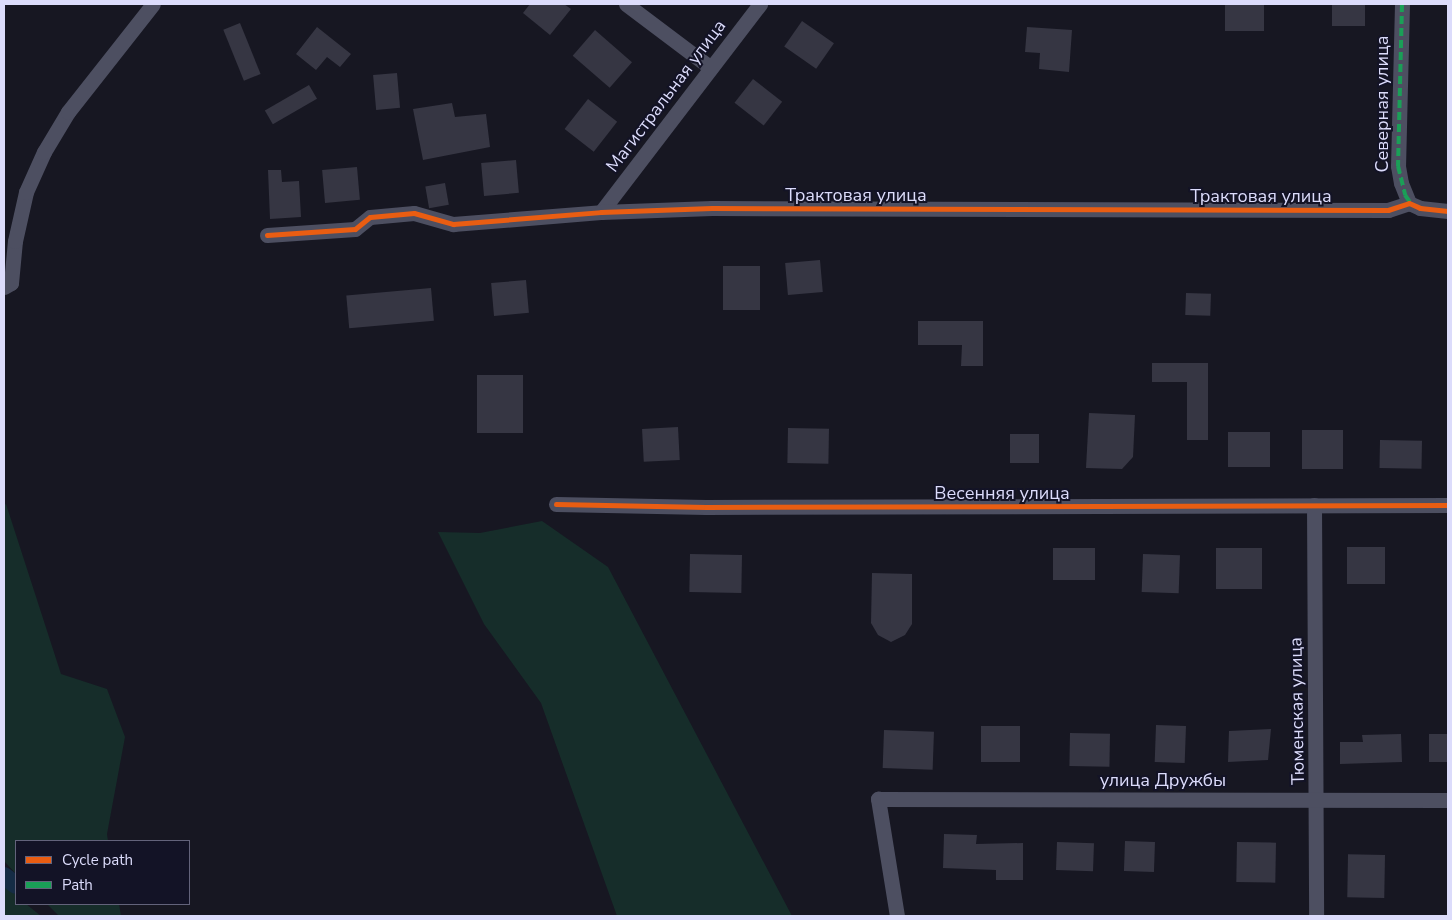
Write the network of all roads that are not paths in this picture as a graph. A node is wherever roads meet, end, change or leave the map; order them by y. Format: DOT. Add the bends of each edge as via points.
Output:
graph roads {
  1 [pos="153,4"];
  2 [pos="626,4"];
  3 [pos="760,4"];
  4 [pos="1402,4"];
  5 [pos="711,68"];
  6 [pos="1409,203"];
  7 [pos="1448,211"];
  8 [pos="601,212"];
  9 [pos="267,235"];
  10 [pos="9,239"];
  11 [pos="8,285"];
  12 [pos="556,504"];
  13 [pos="1314,505"];
  14 [pos="1448,505"];
  15 [pos="1317,799"];
  16 [pos="1448,800"];
  17 [pos="897,916"];
  18 [pos="1316,916"];
  1 -- 10 [label="street" via="68,112 44,152"];
  2 -- 5 [label="street"];
  3 -- 5 [label="street, Магистральная улица"];
  4 -- 6 [label="street, Северная улица" via="1398,166"];
  5 -- 8 [label="street, Магистральная улица"];
  6 -- 7 [label="street" via="1432,211"];
  6 -- 8 [label="street, Трактовая улица" via="1388,210 712,208"];
  8 -- 9 [label="street, Трактовая улица" via="453,224 414,213 370,217 355,229"];
  10 -- 11 [label="street"];
  12 -- 13 [label="street, Весенняя улица" via="706,507"];
  13 -- 14 [label="street, Весенняя улица"];
  13 -- 15 [label="street, Тюменская улица"];
  15 -- 16 [label="street, улица Дружбы"];
  15 -- 17 [label="street, улица Дружбы" via="878,799"];
  15 -- 18 [label="street, Тюменская улица"];
}
